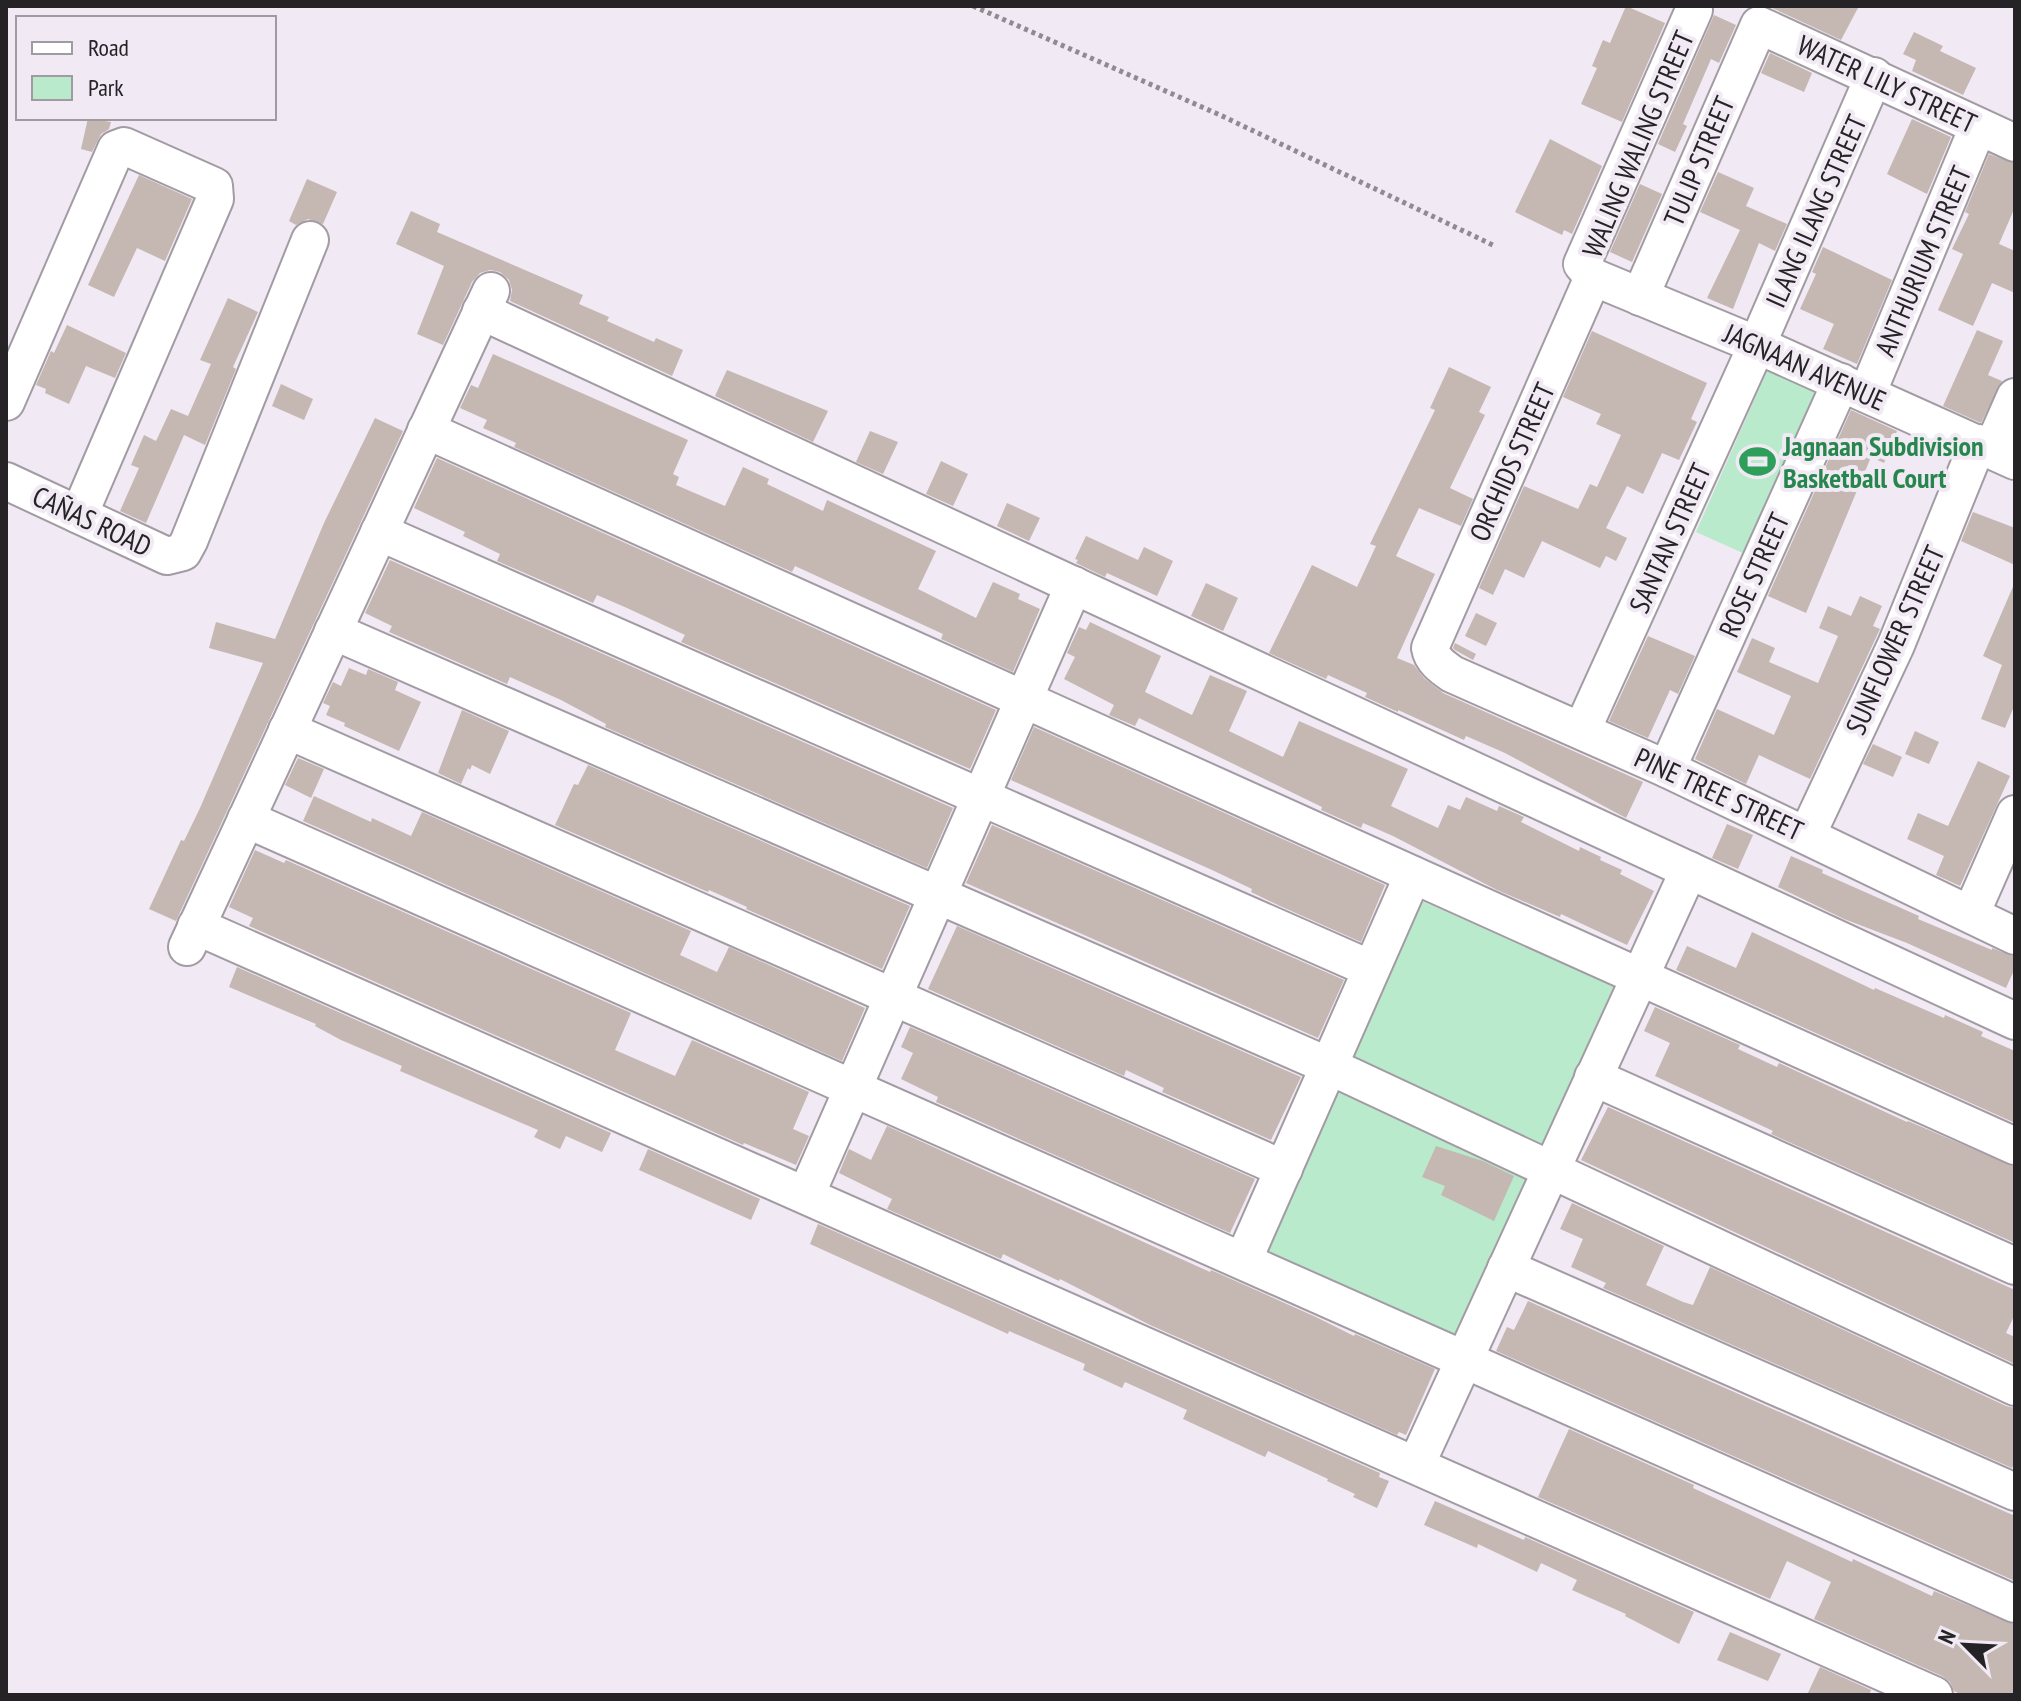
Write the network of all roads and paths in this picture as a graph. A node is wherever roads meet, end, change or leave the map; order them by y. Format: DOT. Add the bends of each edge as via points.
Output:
graph roads {
  1 [pos="973,6"];
  2 [pos="1694,10"];
  3 [pos="1759,25"];
  4 [pos="1874,76"];
  5 [pos="1978,127"];
  6 [pos="2015,143"];
  7 [pos="310,240"];
  8 [pos="1495,246"];
  9 [pos="1593,277"];
  10 [pos="1640,297"];
  11 [pos="1757,345"];
  12 [pos="1854,388"];
  13 [pos="2015,397"];
  14 [pos="6,402"];
  15 [pos="426,430"];
  16 [pos="1995,451"];
  17 [pos="6,481"];
  18 [pos="79,515"];
  19 [pos="379,532"];
  20 [pos="1074,585"];
  21 [pos="333,631"];
  22 [pos="1430,648"];
  23 [pos="1023,699"];
  24 [pos="287,730"];
  25 [pos="1582,730"];
  26 [pos="1667,769"];
  27 [pos="981,796"];
  28 [pos="2015,814"];
  29 [pos="246,819"];
  30 [pos="1807,835"];
  31 [pos="1689,870"];
  32 [pos="1413,875"];
  33 [pos="938,894"];
  34 [pos="1971,914"];
  35 [pos="2015,936"];
  36 [pos="1371,969"];
  37 [pos="1639,977"];
  38 [pos="893,996"];
  39 [pos="2015,1021"];
  40 [pos="1329,1066"];
  41 [pos="1593,1077"];
  42 [pos="853,1088"];
  43 [pos="2015,1146"];
  44 [pos="1284,1169"];
  45 [pos="1550,1172"];
  46 [pos="806,1195"];
  47 [pos="1243,1261"];
  48 [pos="2015,1266"];
  49 [pos="1506,1268"];
  50 [pos="1464,1360"];
  51 [pos="2015,1387"];
  52 [pos="1416,1465"];
  53 [pos="2015,1492"];
  54 [pos="2015,1604"];
  55 [pos="1934,1695"];
  1 -- 8 [label="path" via="1220,115"];
  2 -- 9 [label="street, WALING WALING STREET" via="1582,264"];
  3 -- 4 [label="street, WATER LILY STREET"];
  3 -- 10 [label="street, TULIP STREET"];
  4 -- 5 [label="street, WATER LILY STREET"];
  4 -- 11 [label="street, ILANG ILANG STREET"];
  5 -- 6 [label="street, WATER LILY STREET"];
  5 -- 12 [label="street, ANTHURIUM STREET"];
  7 -- 18 [label="street, CAÑAS ROAD" via="189,541 179,553 167,556"];
  9 -- 10 [label="street, JAGNAAN AVENUE"];
  9 -- 22 [label="street, ORCHIDS STREET"];
  10 -- 11 [label="street, JAGNAAN AVENUE"];
  11 -- 12 [label="street, JAGNAAN AVENUE"];
  11 -- 25 [label="street, SANTAN STREET"];
  12 -- 16 [label="street, JAGNAAN AVENUE"];
  12 -- 26 [label="street, ROSE STREET"];
  13 -- 16 [label="street, SUNFLOWER STREET"];
  14 -- 18 [label="street" via="116,149 124,146 214,186 215,199"];
  15 -- 19 [label="street"];
  15 -- 20 [label="street" via="486,300"];
  15 -- 23 [label="street"];
  16 -- 30 [label="street, SUNFLOWER STREET"];
  17 -- 18 [label="street, CAÑAS ROAD"];
  19 -- 21 [label="street"];
  19 -- 27 [label="street"];
  20 -- 23 [label="street"];
  20 -- 31 [label="street"];
  21 -- 24 [label="street"];
  21 -- 33 [label="street"];
  22 -- 25 [label="street, PINE TREE STREET" via="1452,674"];
  23 -- 27 [label="street"];
  23 -- 32 [label="street"];
  24 -- 29 [label="street"];
  24 -- 38 [label="street"];
  25 -- 26 [label="street, PINE TREE STREET"];
  26 -- 30 [label="street, PINE TREE STREET"];
  27 -- 33 [label="street"];
  27 -- 36 [label="street"];
  28 -- 34 [label="street"];
  29 -- 42 [label="street"];
  29 -- 46 [label="street" via="192,936"];
  30 -- 34 [label="street, PINE TREE STREET"];
  31 -- 37 [label="street"];
  31 -- 39 [label="street"];
  32 -- 36 [label="street"];
  32 -- 37 [label="street"];
  33 -- 38 [label="street"];
  33 -- 40 [label="street"];
  34 -- 35 [label="street, PINE TREE STREET"];
  36 -- 40 [label="street"];
  37 -- 41 [label="street"];
  37 -- 43 [label="street"];
  38 -- 42 [label="street"];
  38 -- 44 [label="street"];
  40 -- 44 [label="street"];
  40 -- 45 [label="street"];
  41 -- 45 [label="street"];
  41 -- 48 [label="street"];
  42 -- 46 [label="street"];
  42 -- 47 [label="street"];
  44 -- 47 [label="street"];
  45 -- 49 [label="street"];
  45 -- 51 [label="street"];
  46 -- 52 [label="street"];
  47 -- 50 [label="street"];
  49 -- 50 [label="street"];
  49 -- 53 [label="street"];
  50 -- 52 [label="street"];
  50 -- 54 [label="street"];
  52 -- 55 [label="street"];
}
